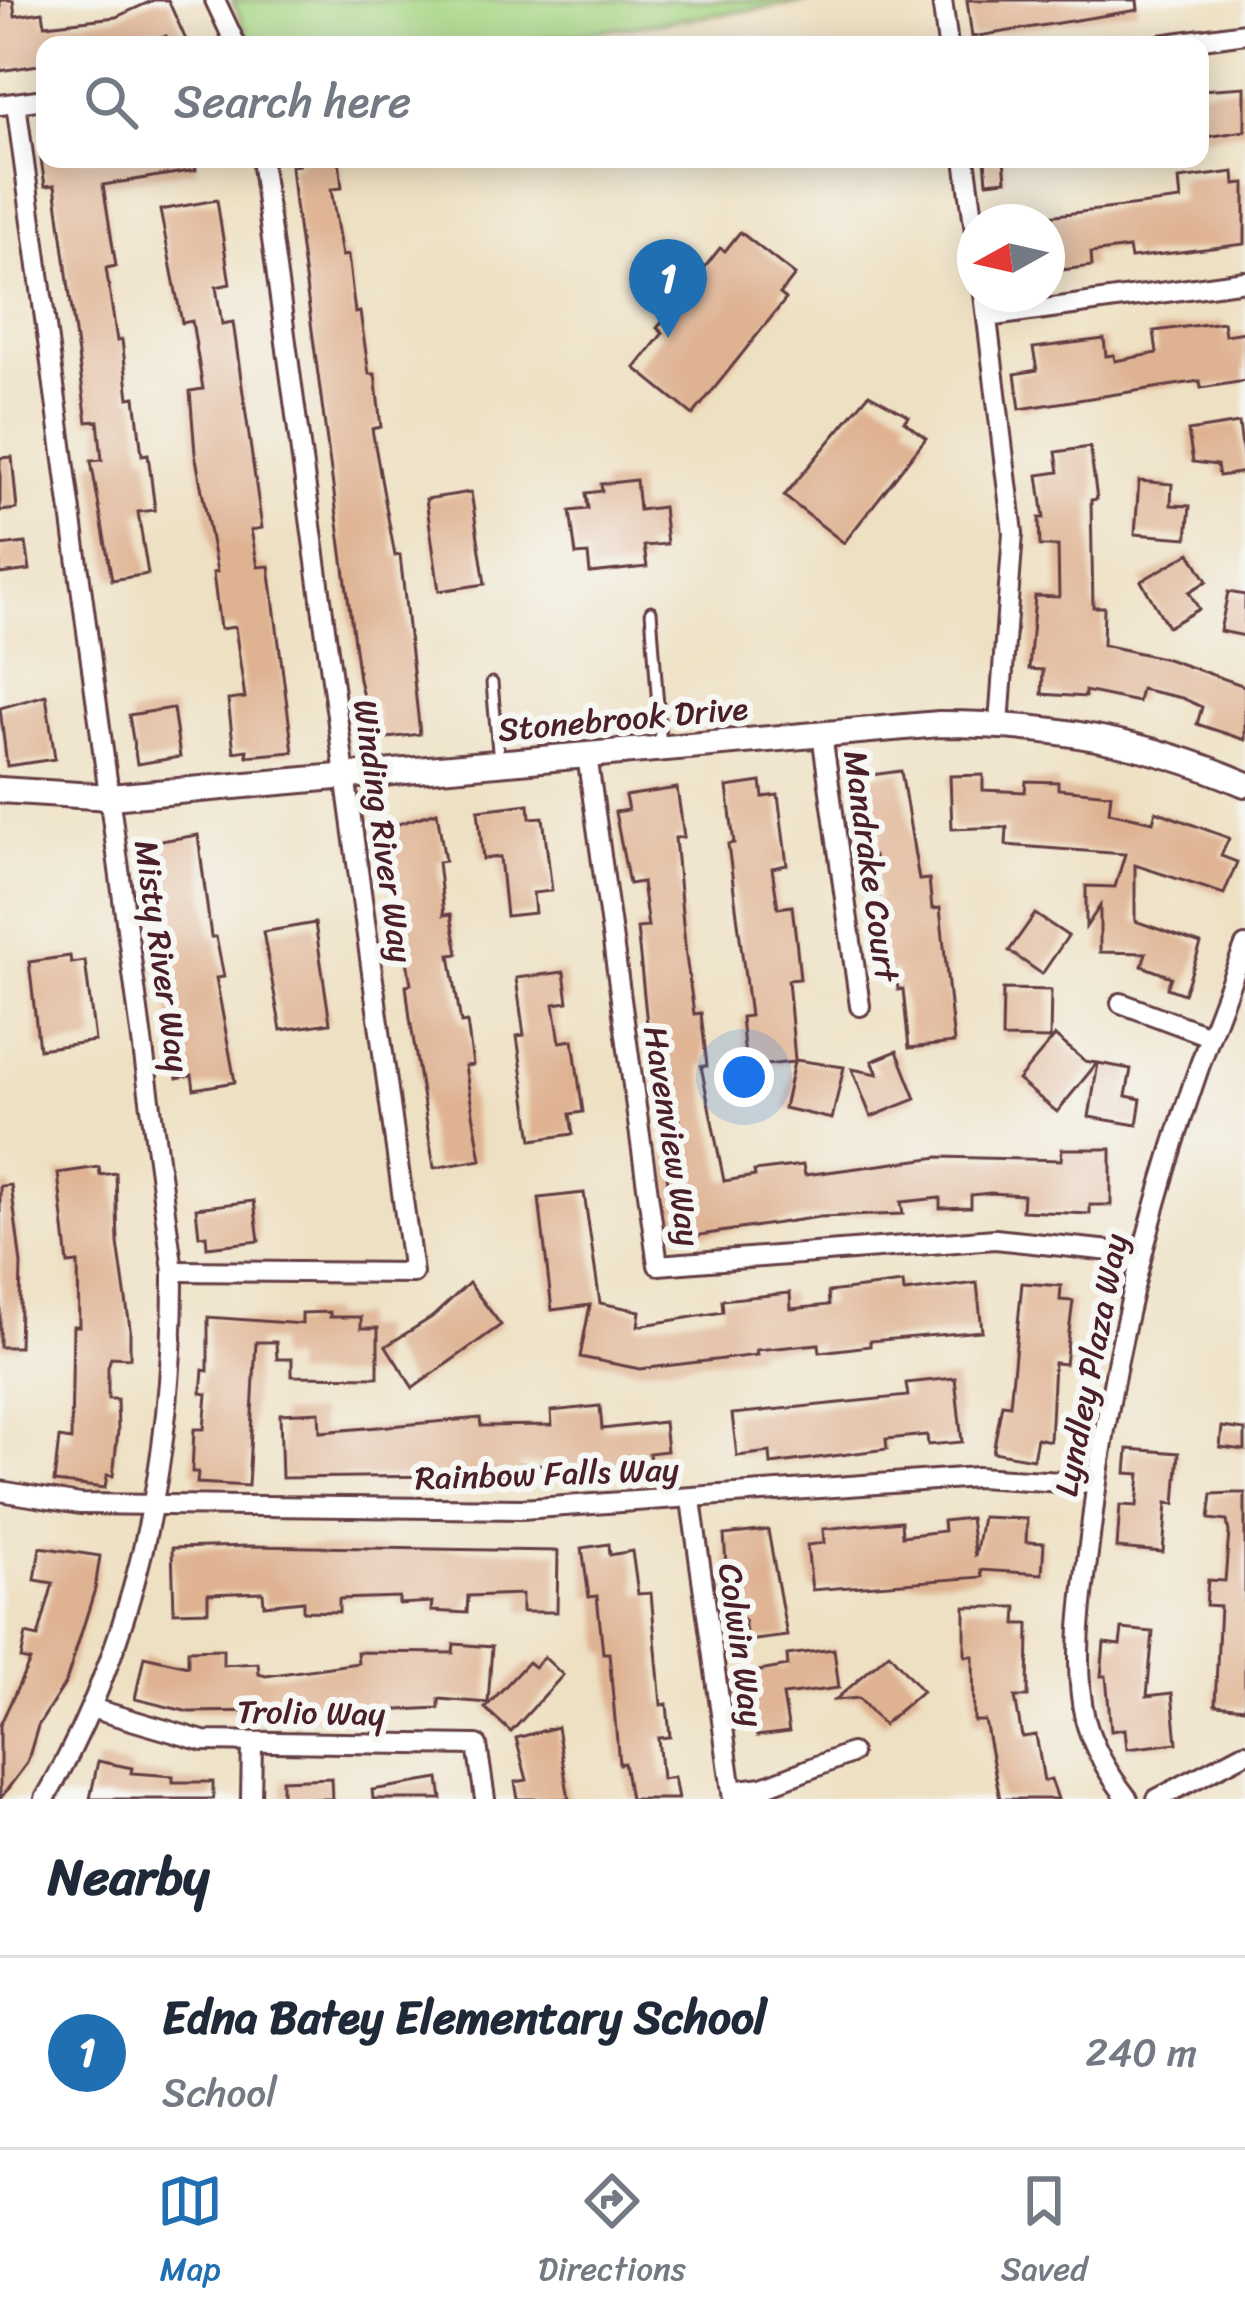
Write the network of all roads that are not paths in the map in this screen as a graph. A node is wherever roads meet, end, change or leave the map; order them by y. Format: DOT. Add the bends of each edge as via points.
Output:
graph roads {
  1 [pos="215,0"];
  2 [pos="942,0"];
  3 [pos="1245,33"];
  4 [pos="232,36"];
  5 [pos="947,36"];
  6 [pos="1209,38"];
  7 [pos="8,104"];
  8 [pos="262,168"];
  9 [pos="965,168"];
  10 [pos="971,204"];
  11 [pos="1245,280"];
  12 [pos="986,312"];
  13 [pos="987,317"];
  14 [pos="651,611"];
  15 [pos="492,683"];
  16 [pos="999,724"];
  17 [pos="822,734"];
  18 [pos="661,748"];
  19 [pos="587,755"];
  20 [pos="499,763"];
  21 [pos="345,776"];
  22 [pos="1245,784"];
  23 [pos="0,790"];
  24 [pos="110,797"];
  25 [pos="1245,946"];
  26 [pos="1121,1003"];
  27 [pos="860,1006"];
  28 [pos="1209,1036"];
  29 [pos="1140,1254"];
  30 [pos="173,1270"];
  31 [pos="1096,1484"];
  32 [pos="0,1491"];
  33 [pos="691,1500"];
  34 [pos="153,1506"];
  35 [pos="94,1709"];
  36 [pos="251,1743"];
  37 [pos="1245,1753"];
  38 [pos="851,1754"];
  39 [pos="732,1795"];
  40 [pos="46,1799"];
  41 [pos="251,1799"];
  42 [pos="484,1799"];
  43 [pos="1128,1799"];
  44 [pos="1156,1799"];
  1 -- 4 [label="street"];
  2 -- 5 [label="street"];
  3 -- 6 [label="street"];
  7 -- 24 [label="street, Misty River Way"];
  8 -- 21 [label="street, Winding River Way"];
  9 -- 10 [label="street"];
  11 -- 13 [label="street"];
  12 -- 13 [label="street"];
  13 -- 16 [label="street" via="1013,533"];
  14 -- 18 [label="lane"];
  15 -- 20 [label="lane"];
  16 -- 17 [label="street, Stonebrook Drive"];
  16 -- 22 [label="street, Stonebrook Drive" via="1111,739"];
  17 -- 18 [label="street, Stonebrook Drive"];
  17 -- 27 [label="street, Mandrake Court"];
  18 -- 19 [label="street, Stonebrook Drive"];
  19 -- 20 [label="street, Stonebrook Drive"];
  19 -- 29 [label="street, Havenview Way" via="658,1265 995,1239"];
  20 -- 21 [label="street, Stonebrook Drive"];
  21 -- 24 [label="street, Stonebrook Drive"];
  21 -- 30 [label="street, Winding River Way" via="413,1273"];
  23 -- 24 [label="street, Stonebrook Drive"];
  24 -- 30 [label="street, Misty River Way"];
  25 -- 28 [label="street, Lyndley Plaza Way"];
  26 -- 28 [label="street"];
  28 -- 29 [label="street, Lyndley Plaza Way"];
  29 -- 31 [label="street, Lyndley Plaza Way"];
  30 -- 34 [label="street, Misty River Way"];
  31 -- 33 [label="street, Rainbow Falls Way" via="977,1477"];
  31 -- 43 [label="street, Lyndley Plaza Way" via="1080,1688 1097,1751"];
  32 -- 34 [label="street, Rainbow Falls Way"];
  33 -- 34 [label="street, Rainbow Falls Way" via="522,1509"];
  33 -- 39 [label="street, Colwin Way"];
  34 -- 35 [label="street, Misty River Way" via="136,1589"];
  35 -- 36 [label="street, Trolio Way" via="168,1735"];
  35 -- 40 [label="street, Misty River Way"];
  36 -- 41 [label="street"];
  36 -- 42 [label="street, Trolio Way" via="477,1744"];
  37 -- 44 [label="street"];
  38 -- 39 [label="street"];
}
